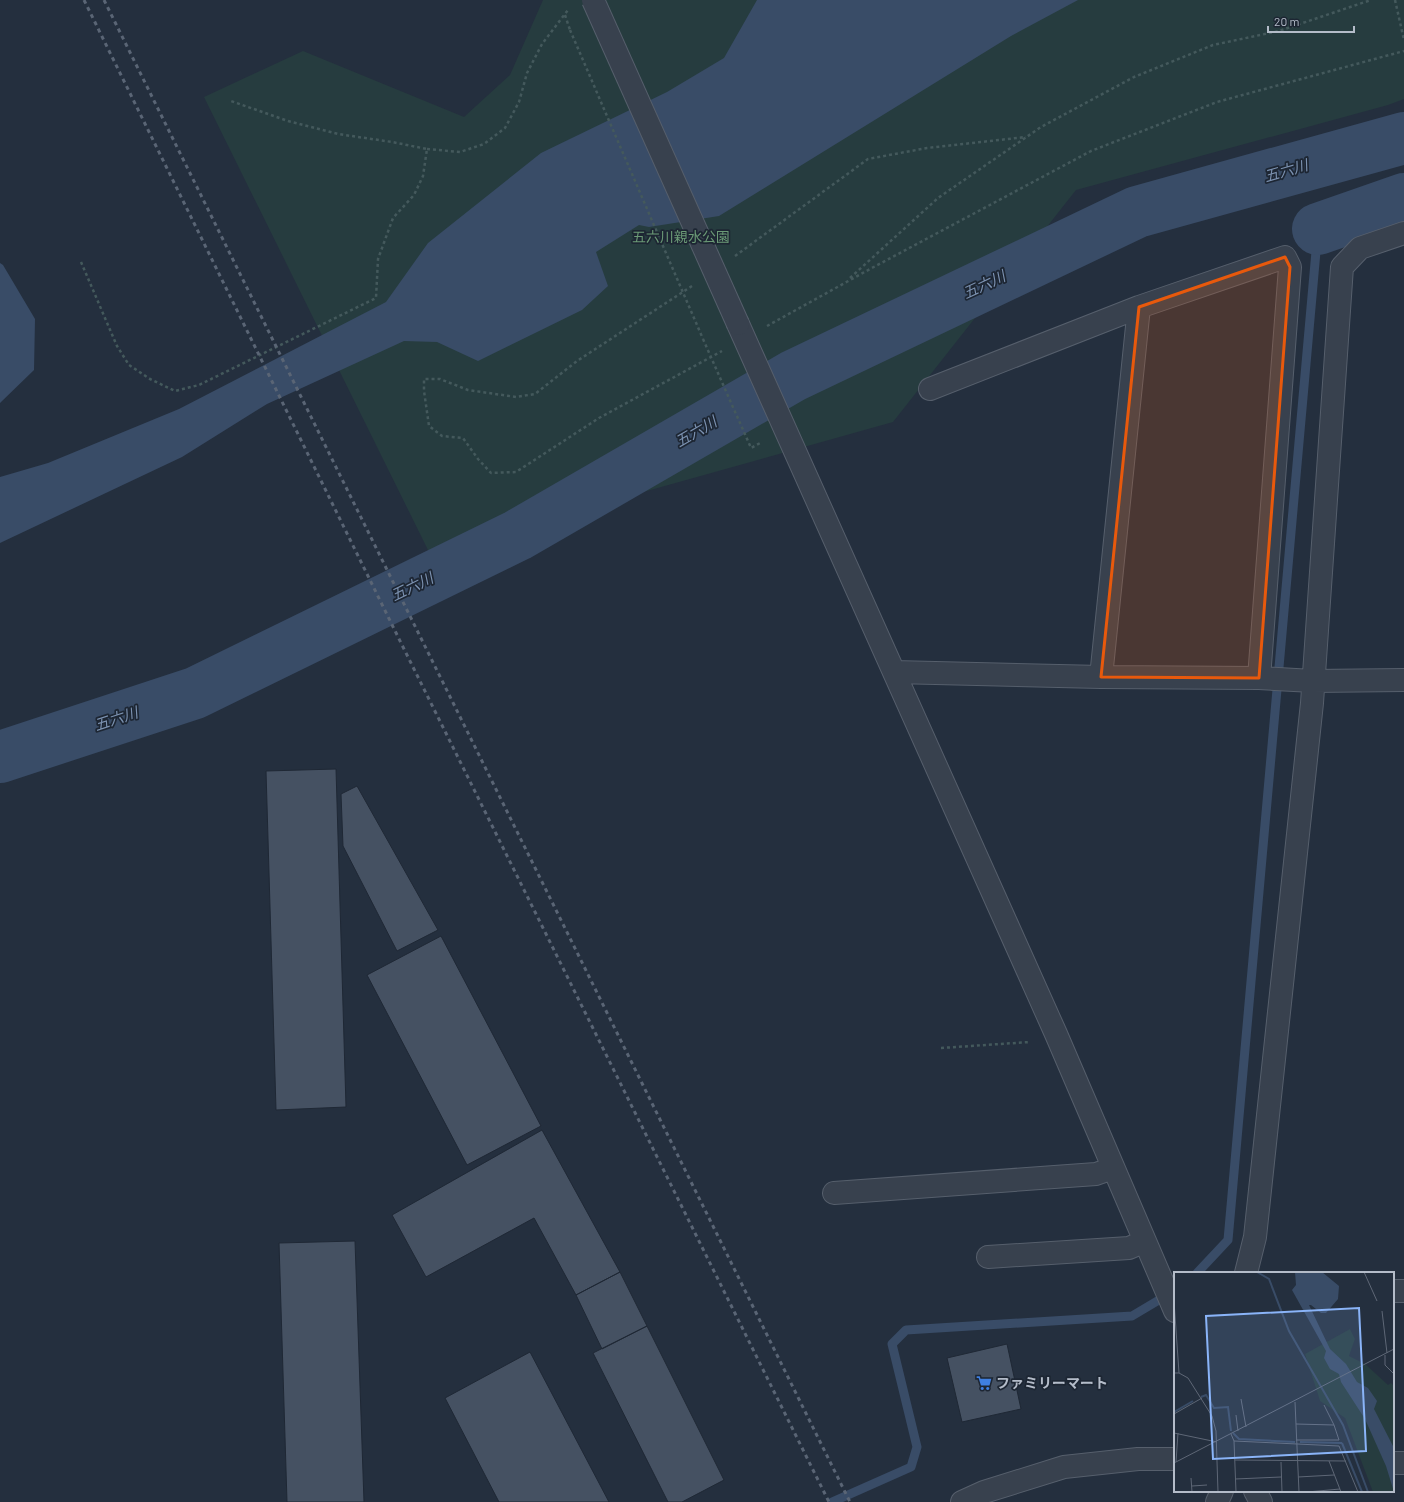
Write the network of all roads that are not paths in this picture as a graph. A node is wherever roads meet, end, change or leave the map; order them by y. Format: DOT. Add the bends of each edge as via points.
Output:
graph roads {
  1 [pos="593,0"];
  2 [pos="1404,233"];
  3 [pos="1138,307"];
  4 [pos="930,389"];
  5 [pos="894,672"];
  6 [pos="1101,677"];
  7 [pos="1259,678"];
  8 [pos="1404,680"];
  9 [pos="1313,681"];
  10 [pos="1114,1168"];
  11 [pos="834,1193"];
  12 [pos="1145,1241"];
  13 [pos="988,1257"];
  14 [pos="1246,1272"];
  15 [pos="1174,1309"];
  16 [pos="1174,1459"];
  17 [pos="1222,1492"];
  18 [pos="1256,1492"];
  19 [pos="962,1502"];
  20 [pos="1217,1502"];
  21 [pos="1261,1502"];
  1 -- 5 [label="street, bridge"];
  2 -- 9 [label="street" via="1360,248 1342,267"];
  3 -- 4 [label="street"];
  3 -- 6 [label="street"];
  3 -- 7 [label="street" via="1285,257 1290,267"];
  5 -- 6 [label="street"];
  5 -- 10 [label="street"];
  6 -- 7 [label="street"];
  7 -- 9 [label="street"];
  8 -- 9 [label="street"];
  9 -- 14 [label="street" via="1255,1237"];
  10 -- 11 [label="street" via="1096,1174"];
  10 -- 12 [label="street"];
  12 -- 13 [label="street" via="1129,1248"];
  12 -- 15 [label="street"];
  16 -- 19 [label="street" via="1138,1459 1064,1467 984,1492"];
  17 -- 20 [label="street"];
  18 -- 21 [label="street"];
}
